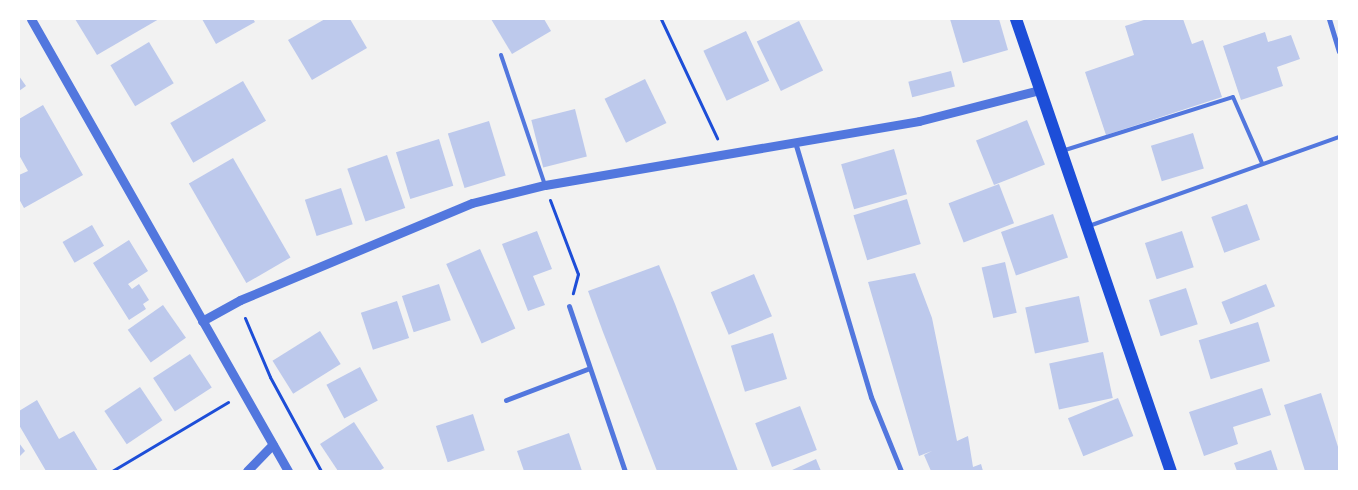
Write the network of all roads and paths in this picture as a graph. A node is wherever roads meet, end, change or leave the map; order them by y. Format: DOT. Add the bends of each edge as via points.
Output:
graph roads {
  1 [pos="31,19"];
  2 [pos="661,19"];
  3 [pos="1016,19"];
  4 [pos="1329,19"];
  5 [pos="1339,52"];
  6 [pos="501,55"];
  7 [pos="1040,90"];
  8 [pos="1339,137"];
  9 [pos="795,142"];
  10 [pos="720,143"];
  11 [pos="1060,152"];
  12 [pos="1262,163"];
  13 [pos="545,185"];
  14 [pos="1087,227"];
  15 [pos="569,306"];
  16 [pos="244,315"];
  17 [pos="202,321"];
  18 [pos="587,369"];
  19 [pos="506,400"];
  20 [pos="229,401"];
  21 [pos="273,444"];
  22 [pos="112,471"];
  23 [pos="247,471"];
  24 [pos="288,471"];
  25 [pos="322,471"];
  26 [pos="625,471"];
  27 [pos="901,471"];
  28 [pos="1171,471"];
  1 -- 17 [label="street"];
  2 -- 10 [label="path"];
  3 -- 7 [label="main road"];
  4 -- 5 [label="street"];
  6 -- 13 [label="lane"];
  7 -- 9 [label="street" via="918,121"];
  7 -- 11 [label="main road"];
  8 -- 12 [label="lane"];
  9 -- 13 [label="street"];
  9 -- 27 [label="street" via="871,397"];
  11 -- 12 [label="lane" via="1233,97"];
  11 -- 14 [label="main road"];
  12 -- 14 [label="lane"];
  13 -- 15 [label="path" via="578,274"];
  13 -- 17 [label="street" via="472,203 249,296"];
  14 -- 28 [label="main road"];
  15 -- 18 [label="street"];
  16 -- 25 [label="path" via="270,378"];
  17 -- 21 [label="street"];
  18 -- 19 [label="street"];
  18 -- 26 [label="street"];
  20 -- 22 [label="path"];
  21 -- 23 [label="street"];
  21 -- 24 [label="street"];
}
